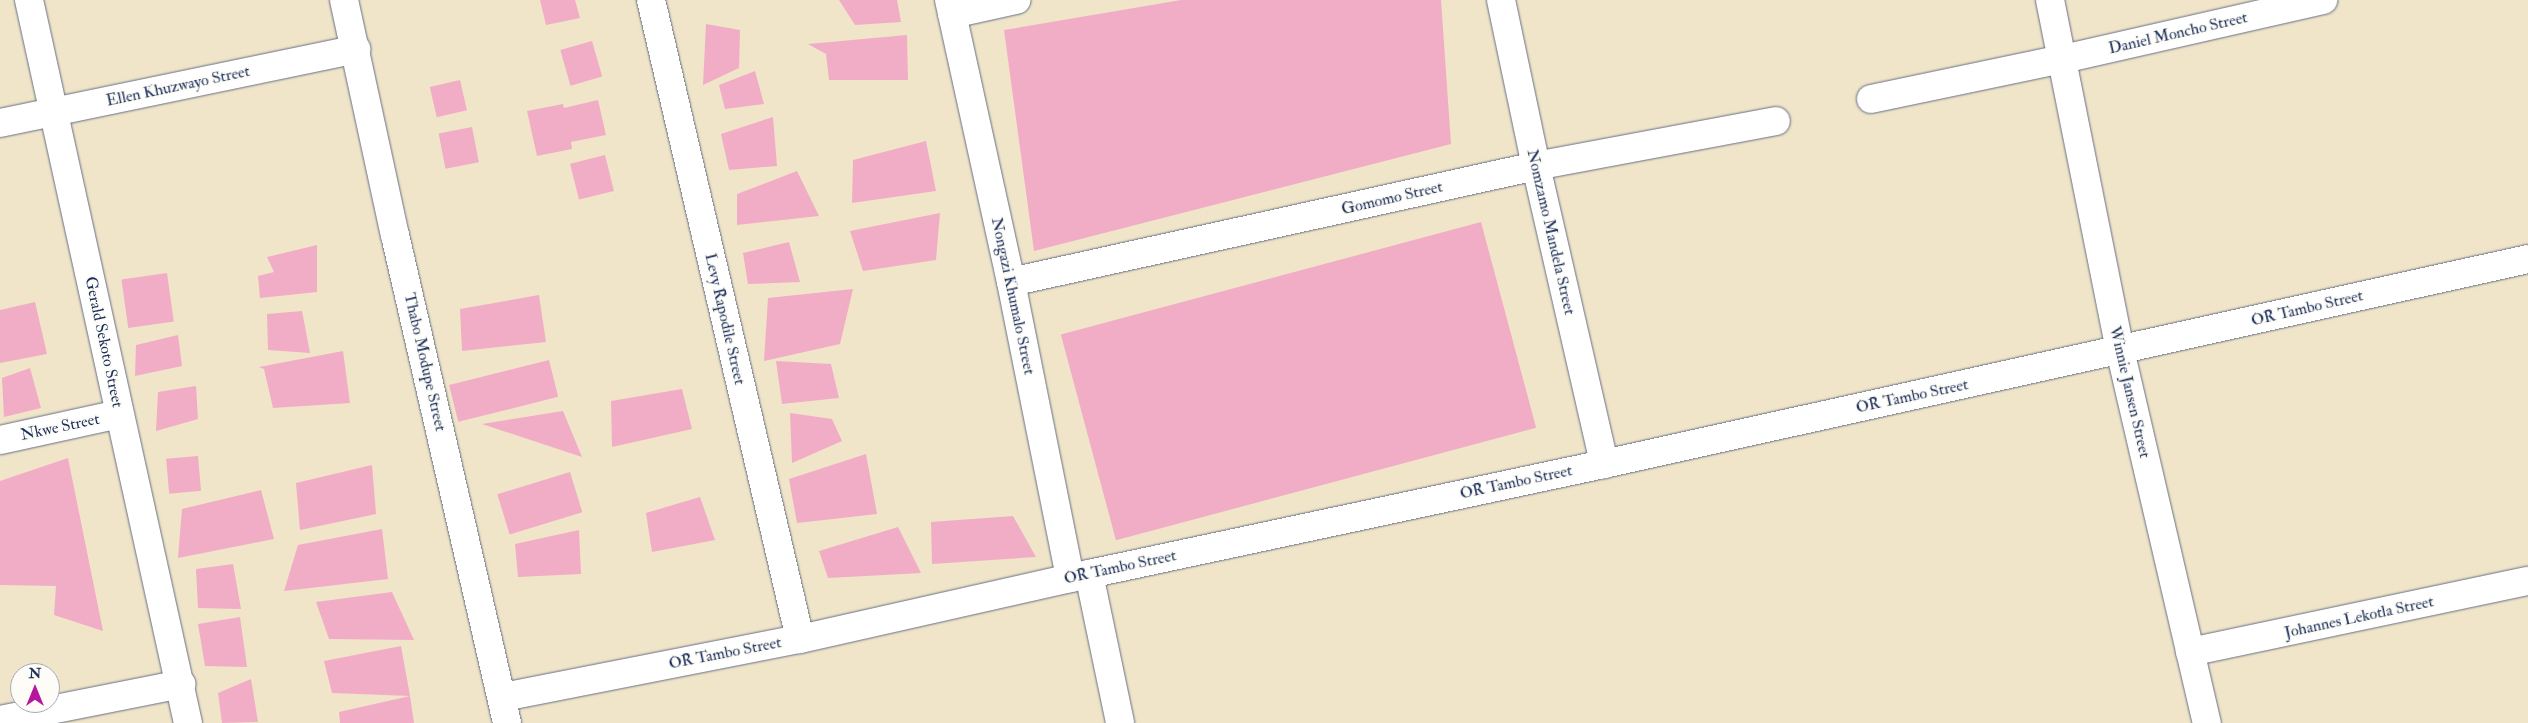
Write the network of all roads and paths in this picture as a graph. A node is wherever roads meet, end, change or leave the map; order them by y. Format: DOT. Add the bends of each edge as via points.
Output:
graph roads {
  1 [pos="29,0"];
  2 [pos="344,0"];
  3 [pos="651,0"];
  4 [pos="1016,0"];
  5 [pos="1501,0"];
  6 [pos="2050,0"];
  7 [pos="2323,0"];
  8 [pos="951,7"];
  9 [pos="356,49"];
  10 [pos="2063,59"];
  11 [pos="1871,99"];
  12 [pos="53,112"];
  13 [pos="1776,121"];
  14 [pos="0,123"];
  15 [pos="1536,166"];
  16 [pos="2528,259"];
  17 [pos="1010,282"];
  18 [pos="2120,350"];
  19 [pos="119,414"];
  20 [pos="0,440"];
  21 [pos="1604,464"];
  22 [pos="1080,576"];
  23 [pos="2528,581"];
  24 [pos="800,639"];
  25 [pos="2190,652"];
  26 [pos="181,684"];
  27 [pos="505,710"];
  28 [pos="0,720"];
  29 [pos="188,723"];
  30 [pos="1120,723"];
  31 [pos="2206,723"];
  1 -- 12 [label="street, Gerald Sekoto Street"];
  2 -- 9 [label="street, Thabo Modupe Street"];
  3 -- 24 [label="street, Levy Rapodile Street"];
  4 -- 8 [label="street, Nongazi Khumalo Street"];
  5 -- 15 [label="street, Nomzamo Mandela Street"];
  6 -- 10 [label="street, Winnie Jansen Street"];
  7 -- 10 [label="street, Daniel Moncho Street"];
  8 -- 17 [label="street, Nongazi Khumalo Street"];
  9 -- 12 [label="street, Ellen Khuzwayo Street"];
  9 -- 27 [label="street, Thabo Modupe Street" via="395,235"];
  10 -- 11 [label="street"];
  10 -- 18 [label="street, Winnie Jansen Street"];
  12 -- 14 [label="street, Ellen Khuzwayo Street"];
  12 -- 19 [label="street, Gerald Sekoto Street"];
  13 -- 15 [label="street, Gomomo Street"];
  15 -- 17 [label="street, Gomomo Street"];
  15 -- 21 [label="street, Nomzamo Mandela Street"];
  16 -- 18 [label="street, OR Tambo Street"];
  17 -- 22 [label="street, Nongazi Khumalo Street"];
  18 -- 21 [label="street, OR Tambo Street"];
  18 -- 25 [label="street, Winnie Jansen Street"];
  19 -- 20 [label="street, Nkwe Street"];
  19 -- 26 [label="street, Gerald Sekoto Street"];
  21 -- 22 [label="street, OR Tambo Street"];
  22 -- 24 [label="street, OR Tambo Street"];
  22 -- 30 [label="street, Nongazi Khumalo Street"];
  23 -- 25 [label="street, Johannes Lekotla Street"];
  24 -- 27 [label="street, OR Tambo Street"];
  25 -- 31 [label="street, Winnie Jansen Street"];
  26 -- 28 [label="street"];
  26 -- 29 [label="street, Gerald Sekoto Street"];
}
